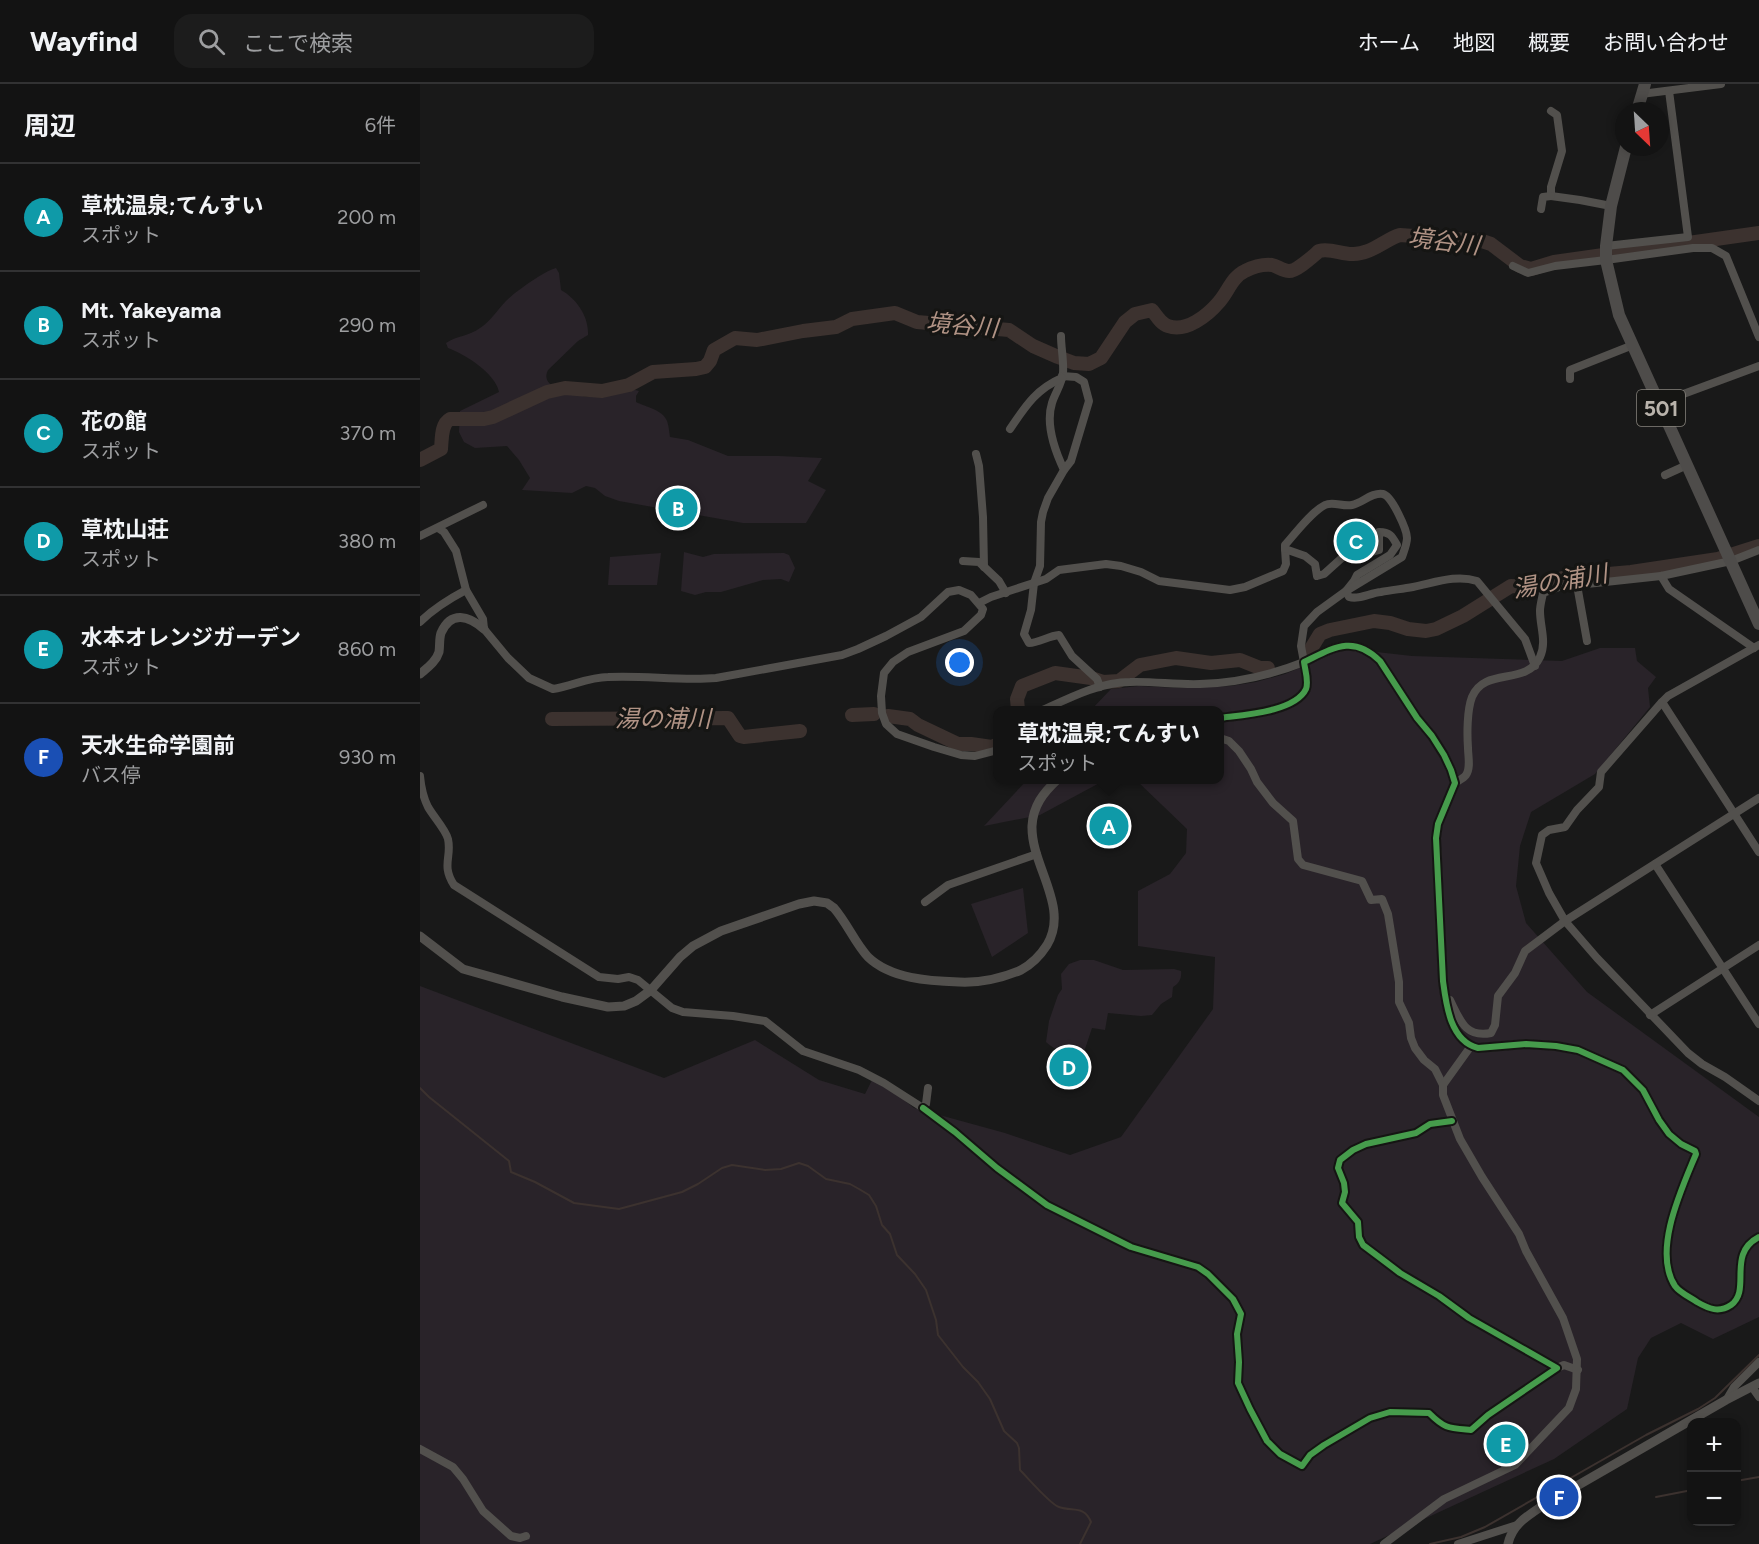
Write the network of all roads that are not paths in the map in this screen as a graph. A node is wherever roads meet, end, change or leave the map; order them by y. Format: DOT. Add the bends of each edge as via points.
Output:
graph roads {
  1 [pos="1721,84"];
  2 [pos="1643,89"];
  3 [pos="1669,91"];
  4 [pos="1551,111"];
  5 [pos="1624,156"];
  6 [pos="1551,196"];
  7 [pos="1611,206"];
  8 [pos="1541,209"];
  9 [pos="1606,252"];
  10 [pos="1513,266"];
  11 [pos="1061,336"];
  12 [pos="1759,337"];
  13 [pos="1633,345"];
  14 [pos="1759,366"];
  15 [pos="1062,377"];
  16 [pos="1570,379"];
  17 [pos="1659,403"];
  18 [pos="1010,429"];
  19 [pos="976,454"];
  20 [pos="1687,465"];
  21 [pos="1064,470"];
  22 [pos="1665,475"];
  23 [pos="483,505"];
  24 [pos="438,528"];
  25 [pos="420,536"];
  26 [pos="1285,549"];
  27 [pos="1759,550"];
  28 [pos="1729,558"];
  29 [pos="963,561"];
  30 [pos="984,567"];
  31 [pos="1661,576"];
  32 [pos="1034,583"];
  33 [pos="1577,585"];
  34 [pos="466,590"];
  35 [pos="1346,591"];
  36 [pos="1006,593"];
  37 [pos="979,603"];
  38 [pos="420,622"];
  39 [pos="1759,624"];
  40 [pos="484,629"];
  41 [pos="1587,641"];
  42 [pos="1757,647"];
  43 [pos="1304,662"];
  44 [pos="1535,666"];
  45 [pos="420,674"];
  46 [pos="1098,683"];
  47 [pos="1662,702"];
  48 [pos="1052,706"];
  49 [pos="1224,717"];
  50 [pos="1224,739"];
  51 [pos="993,751"];
  52 [pos="420,776"];
  53 [pos="1455,783"];
  54 [pos="1053,784"];
  55 [pos="1759,798"];
  56 [pos="1735,813"];
  57 [pos="1759,852"];
  58 [pos="1037,854"];
  59 [pos="1655,864"];
  60 [pos="925,902"];
  61 [pos="1565,921"];
  62 [pos="420,936"];
  63 [pos="1759,945"];
  64 [pos="1723,968"];
  65 [pos="651,990"];
  66 [pos="1445,998"];
  67 [pos="1650,1015"];
  68 [pos="1759,1024"];
  69 [pos="1471,1046"];
  70 [pos="1443,1085"];
  71 [pos="928,1088"];
  72 [pos="1759,1101"];
  73 [pos="923,1108"];
  74 [pos="1452,1121"];
  75 [pos="1759,1237"];
  76 [pos="1759,1362"];
  77 [pos="1557,1368"];
  78 [pos="1578,1370"];
  79 [pos="1756,1385"];
  80 [pos="1759,1397"];
  81 [pos="1726,1400"];
  82 [pos="420,1449"];
  83 [pos="1516,1525"];
  84 [pos="526,1536"];
  85 [pos="1384,1544"];
  86 [pos="1458,1544"];
  87 [pos="1508,1544"];
  1 -- 3 [label="street"];
  2 -- 3 [label="street"];
  3 -- 9 [label="street" via="1688,237"];
  4 -- 6 [label="street" via="1557,115 1562,151"];
  5 -- 7 [label="highway, 501"];
  6 -- 7 [label="street"];
  6 -- 8 [label="street" via="1543,197"];
  7 -- 9 [label="highway, 501"];
  9 -- 10 [label="street" via="1528,273"];
  9 -- 12 [label="street" via="1712,248 1726,256"];
  9 -- 13 [label="highway, 501" via="1619,315"];
  11 -- 15 [label="street"];
  13 -- 16 [label="street" via="1570,370"];
  13 -- 17 [label="highway, 501"];
  14 -- 17 [label="street"];
  15 -- 18 [label="street" via="1041,389"];
  15 -- 21 [label="street" via="1051,405 1050,426"];
  15 -- 21 [label="street" via="1076,377 1084,382 1089,401 1071,461"];
  17 -- 20 [label="highway, 501"];
  19 -- 30 [label="street"];
  20 -- 22 [label="street"];
  20 -- 28 [label="highway, 501"];
  21 -- 32 [label="street" via="1043,512 1040,566"];
  23 -- 24 [label="street"];
  24 -- 25 [label="street"];
  24 -- 34 [label="street" via="456,551"];
  26 -- 32 [label="street" via="1283,571 1230,590 1159,581 1141,572 1106,564 1059,570"];
  26 -- 35 [label="street" via="1315,564 1317,576 1344,556 1379,550 1379,532 1392,536 1396,545 1390,555 1357,575"];
  26 -- 35 [label="street" via="1324,506 1352,505 1373,496 1389,496 1407,537 1402,557"];
  27 -- 28 [label="street"];
  28 -- 31 [label="street"];
  28 -- 39 [label="highway, 501"];
  29 -- 30 [label="street" via="979,562"];
  30 -- 36 [label="street"];
  31 -- 33 [label="street"];
  31 -- 42 [label="street" via="1669,589"];
  32 -- 36 [label="street"];
  32 -- 46 [label="street" via="1024,634 1029,643 1059,634 1072,656"];
  33 -- 41 [label="street"];
  33 -- 44 [label="street" via="1543,593 1540,611 1544,636"];
  34 -- 38 [label="street" via="447,599"];
  34 -- 40 [label="street" via="483,619"];
  35 -- 43 [label="street" via="1304,626"];
  35 -- 44 [label="street" via="1354,599 1447,579 1477,581 1525,639"];
  36 -- 37 [label="street"];
  37 -- 40 [label="street" via="959,590 948,592 921,617 842,655 700,680 607,676 553,689 529,678"];
  37 -- 51 [label="street" via="981,615 964,631 908,652 893,662 884,673 882,713 897,734 934,747 961,755"];
  40 -- 45 [label="street" via="467,617 447,624 438,654"];
  42 -- 47 [label="street"];
  43 -- 46 [label="street" via="1240,680 1202,684"];
  43 -- 49 [label="street" via="1306,690 1294,702"];
  43 -- 53 [label="street" via="1342,645 1372,653 1438,745"];
  44 -- 53 [label="street" via="1512,676 1487,680 1477,687 1470,709 1469,767 1466,776"];
  46 -- 48 [label="street"];
  47 -- 56 [label="street"];
  47 -- 61 [label="street" via="1601,772 1599,787 1565,827 1542,835 1536,863"];
  50 -- 70 [label="street" via="1239,751 1262,789 1293,821 1298,859 1362,881 1371,900 1382,899 1388,914 1399,1002 1415,1048 1435,1069"];
  52 -- 65 [label="street" via="422,793 448,838 447,868 454,885 599,977 629,977"];
  53 -- 66 [label="street" via="1436,838"];
  54 -- 58 [label="street" via="1034,813 1032,829"];
  55 -- 56 [label="street"];
  56 -- 57 [label="street"];
  56 -- 59 [label="street"];
  58 -- 60 [label="street" via="948,885"];
  58 -- 65 [label="street" via="1055,924 1040,956 1007,976 970,983 898,974 868,956 834,908 814,901 706,938 680,957"];
  59 -- 61 [label="street"];
  59 -- 64 [label="street"];
  61 -- 66 [label="street" via="1525,951 1498,996 1496,1025 1491,1033 1468,1029"];
  61 -- 67 [label="street"];
  62 -- 65 [label="street" via="464,969 562,997 608,1007 624,1006"];
  63 -- 64 [label="street"];
  64 -- 67 [label="street"];
  64 -- 68 [label="street"];
  65 -- 73 [label="street" via="683,1012 765,1021 803,1051 859,1070"];
  66 -- 69 [label="street" via="1457,1034"];
  67 -- 72 [label="street" via="1688,1053"];
  69 -- 70 [label="street"];
  69 -- 75 [label="street" via="1519,1044 1578,1050 1623,1070 1643,1090 1670,1134 1696,1154 1667,1241 1668,1268 1682,1293 1714,1310 1734,1303 1740,1290 1745,1248"];
  70 -- 74 [label="street"];
  71 -- 73 [label="street"];
  73 -- 77 [label="street" via="1047,1205 1131,1247 1198,1267 1208,1274 1233,1299 1241,1314 1237,1334 1238,1383 1250,1408 1267,1441 1280,1454 1302,1466 1324,1445 1370,1418 1390,1412 1429,1413 1442,1426 1471,1430"];
  74 -- 77 [label="street" via="1430,1124 1416,1133 1353,1150 1340,1160 1338,1168 1344,1183 1342,1203 1359,1222 1363,1245 1469,1318"];
  74 -- 78 [label="street" via="1563,1318"];
  76 -- 81 [label="street"];
  77 -- 78 [label="street" via="1564,1365"];
  78 -- 85 [label="street" via="1569,1408 1515,1465 1444,1499"];
  79 -- 80 [label="street"];
  79 -- 81 [label="street"];
  81 -- 83 [label="street" via="1542,1506"];
  82 -- 84 [label="street" via="453,1467 483,1511 511,1536"];
  83 -- 86 [label="street"];
  83 -- 87 [label="street"];
}
